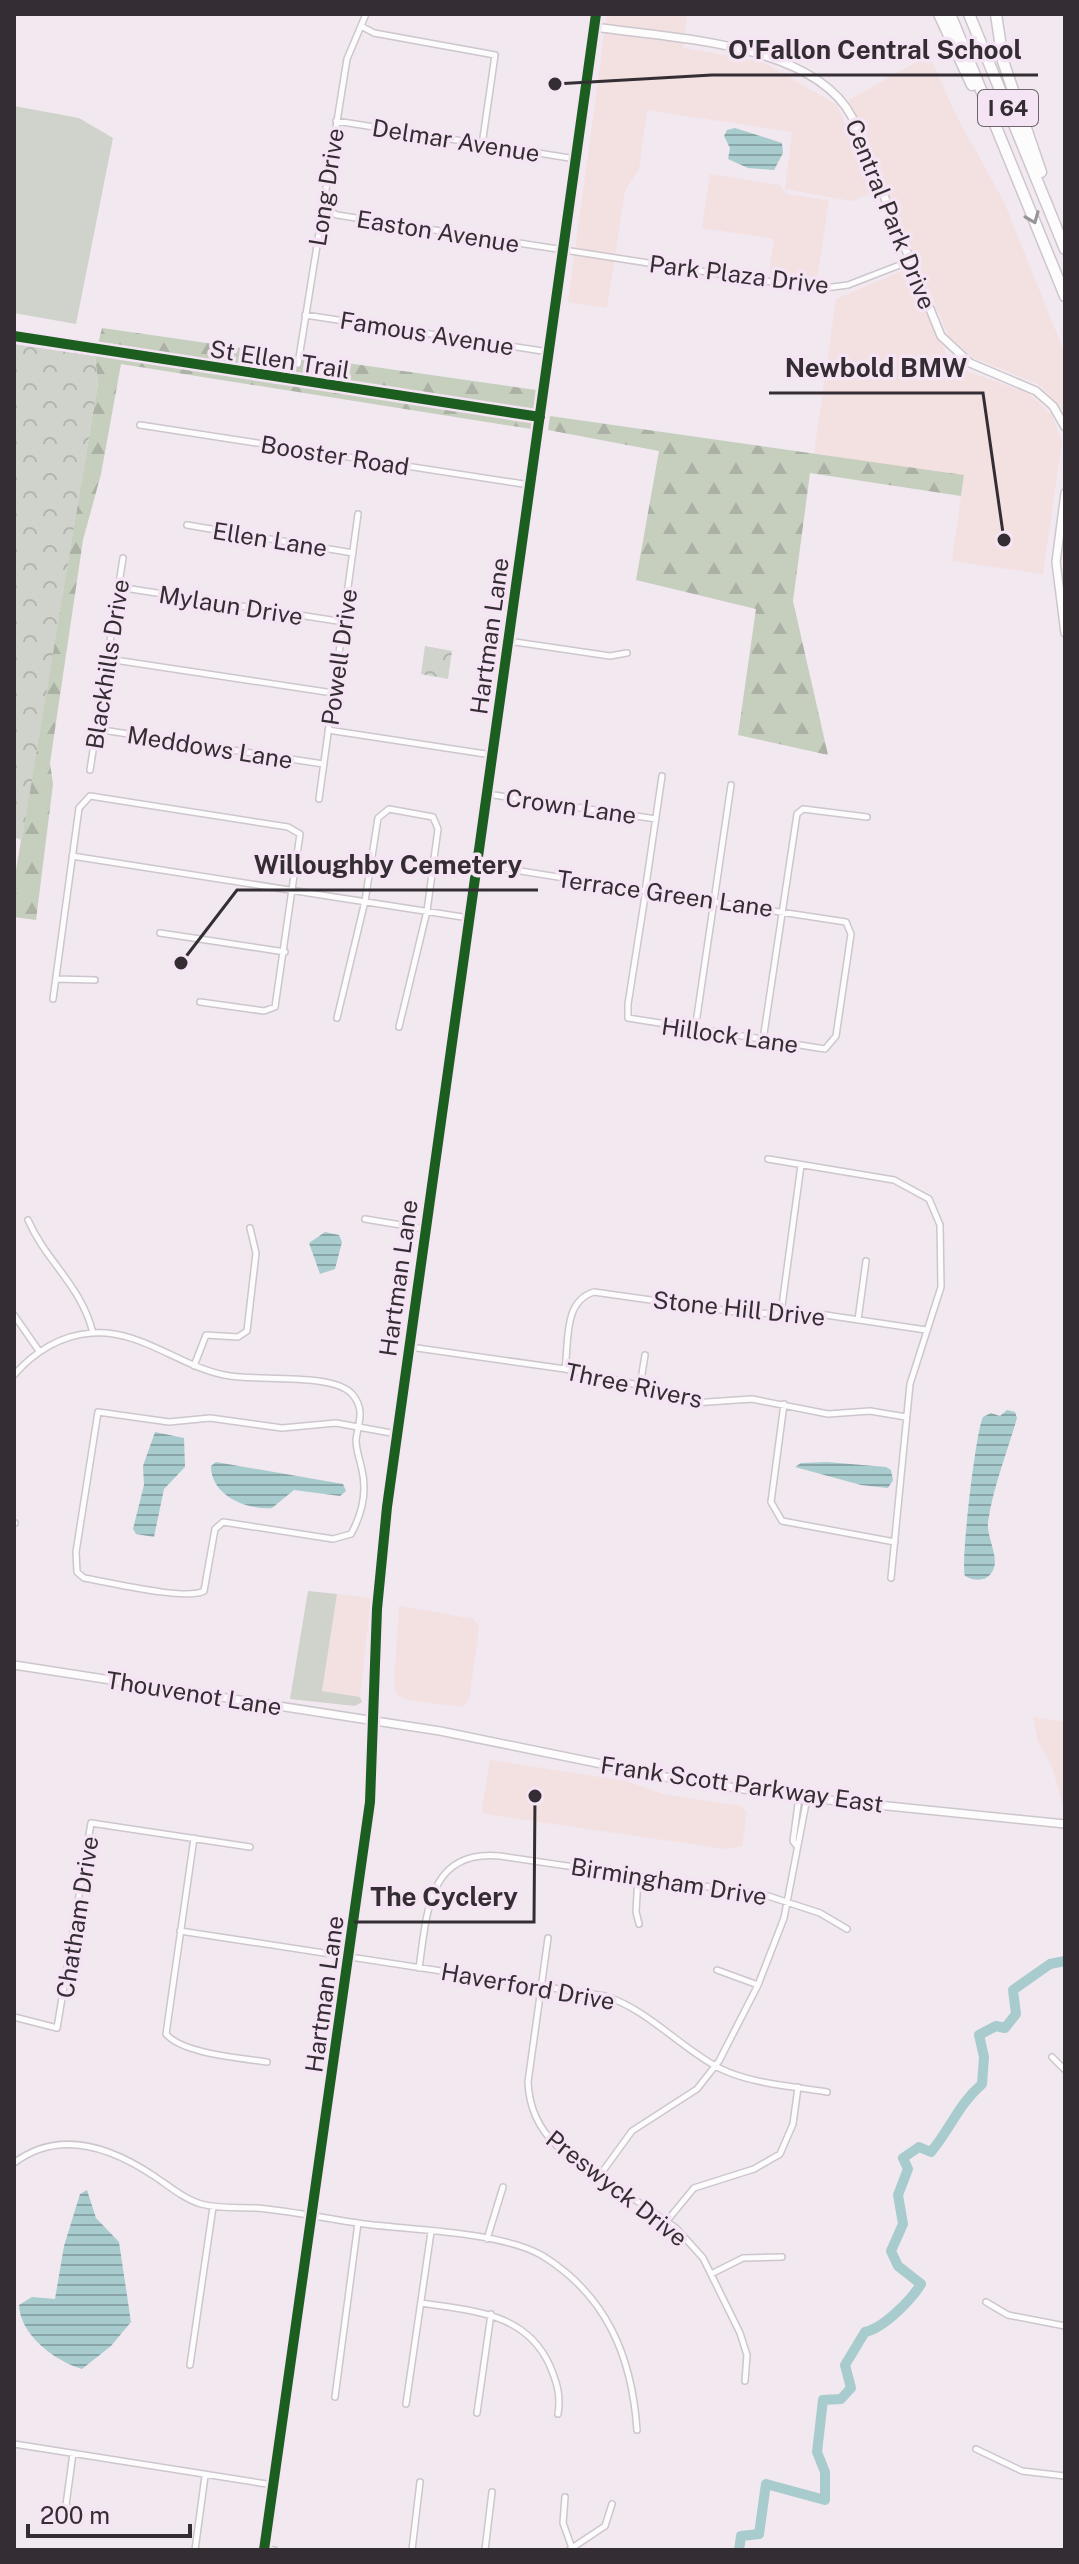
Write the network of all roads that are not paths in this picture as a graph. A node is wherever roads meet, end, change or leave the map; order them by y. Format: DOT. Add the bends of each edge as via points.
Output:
graph roads {
  1 [pos="366,14"];
  2 [pos="596,14"];
  3 [pos="939,14"];
  4 [pos="950,14"];
  5 [pos="969,14"];
  6 [pos="996,14"];
  7 [pos="361,26"];
  8 [pos="595,27"];
  9 [pos="986,104"];
  10 [pos="336,121"];
  11 [pos="482,145"];
  12 [pos="576,159"];
  13 [pos="323,197"];
  14 [pos="1046,202"];
  15 [pos="1065,249"];
  16 [pos="563,250"];
  17 [pos="910,261"];
  18 [pos="1065,296"];
  19 [pos="305,315"];
  20 [pos="549,352"];
  21 [pos="298,364"];
  22 [pos="140,425"];
  23 [pos="1065,427"];
  24 [pos="530,485"];
  25 [pos="1065,493"];
  26 [pos="358,514"];
  27 [pos="187,525"];
  28 [pos="353,553"];
  29 [pos="123,558"];
  30 [pos="118,587"];
  31 [pos="344,622"];
  32 [pos="1065,633"];
  33 [pos="508,641"];
  34 [pos="627,653"];
  35 [pos="108,659"];
  36 [pos="333,693"];
  37 [pos="96,729"];
  38 [pos="328,730"];
  39 [pos="492,755"];
  40 [pos="323,764"];
  41 [pos="90,770"];
  42 [pos="662,776"];
  43 [pos="731,785"];
  44 [pos="487,794"];
  45 [pos="319,799"];
  46 [pos="867,817"];
  47 [pos="656,819"];
  48 [pos="72,856"];
  49 [pos="477,864"];
  50 [pos="294,890"];
  51 [pos="645,891"];
  52 [pos="365,901"];
  53 [pos="714,902"];
  54 [pos="783,910"];
  55 [pos="427,911"];
  56 [pos="469,918"];
  57 [pos="160,933"];
  58 [pos="285,952"];
  59 [pos="56,979"];
  60 [pos="95,980"];
  61 [pos="53,999"];
  62 [pos="200,1002"];
  63 [pos="337,1018"];
  64 [pos="399,1027"];
  65 [pos="695,1030"];
  66 [pos="763,1040"];
  67 [pos="832,1045"];
  68 [pos="768,1159"];
  69 [pos="801,1165"];
  70 [pos="365,1219"];
  71 [pos="28,1220"];
  72 [pos="250,1228"];
  73 [pos="425,1229"];
  74 [pos="866,1261"];
  75 [pos="781,1313"];
  76 [pos="14,1315"];
  77 [pos="858,1320"];
  78 [pos="926,1330"];
  79 [pos="93,1333"];
  80 [pos="409,1347"];
  81 [pos="39,1351"];
  82 [pos="645,1355"];
  83 [pos="194,1366"];
  84 [pos="565,1369"];
  85 [pos="14,1375"];
  86 [pos="640,1386"];
  87 [pos="784,1404"];
  88 [pos="906,1417"];
  89 [pos="361,1429"];
  90 [pos="397,1434"];
  91 [pos="895,1542"];
  92 [pos="891,1578"];
  93 [pos="14,1665"];
  94 [pos="375,1720"];
  95 [pos="803,1798"];
  96 [pos="1065,1824"];
  97 [pos="194,1838"];
  98 [pos="250,1847"];
  99 [pos="638,1876"];
  100 [pos="786,1900"];
  101 [pos="639,1924"];
  102 [pos="847,1929"];
  103 [pos="180,1931"];
  104 [pos="548,1938"];
  105 [pos="350,1957"];
  106 [pos="419,1968"];
  107 [pos="717,1970"];
  108 [pos="542,1985"];
  109 [pos="758,1985"];
  110 [pos="14,2017"];
  111 [pos="1052,2057"];
  112 [pos="267,2062"];
  113 [pos="716,2066"];
  114 [pos="1065,2070"];
  115 [pos="798,2087"];
  116 [pos="827,2092"];
  117 [pos="14,2163"];
  118 [pos="600,2175"];
  119 [pos="503,2187"];
  120 [pos="213,2207"];
  121 [pos="312,2217"];
  122 [pos="666,2222"];
  123 [pos="358,2223"];
  124 [pos="431,2232"];
  125 [pos="487,2239"];
  126 [pos="782,2257"];
  127 [pos="711,2274"];
  128 [pos="986,2302"];
  129 [pos="421,2303"];
  130 [pos="491,2314"];
  131 [pos="1065,2326"];
  132 [pos="190,2365"];
  133 [pos="745,2381"];
  134 [pos="335,2397"];
  135 [pos="406,2404"];
  136 [pos="477,2413"];
  137 [pos="558,2414"];
  138 [pos="637,2430"];
  139 [pos="14,2444"];
  140 [pos="976,2449"];
  141 [pos="73,2453"];
  142 [pos="205,2475"];
  143 [pos="1065,2476"];
  144 [pos="420,2482"];
  145 [pos="273,2485"];
  146 [pos="492,2492"];
  147 [pos="565,2497"];
  148 [pos="612,2504"];
  149 [pos="72,2512"];
  150 [pos="570,2549"];
  151 [pos="195,2550"];
  152 [pos="264,2550"];
  153 [pos="274,2550"];
  154 [pos="412,2550"];
  155 [pos="485,2550"];
  1 -- 7 [label="street, Long Drive"];
  2 -- 8 [label="street, Hartman Lane"];
  3 -- 9 [label="highway"];
  4 -- 9 [label="highway, I 64"];
  5 -- 14 [label="highway, I 64"];
  6 -- 14 [label="highway" via="1003,61"];
  7 -- 10 [label="street, Long Drive" via="347,59"];
  7 -- 11 [label="street" via="374,33 495,55"];
  8 -- 12 [label="street, Hartman Lane"];
  8 -- 17 [label="street, Central Park Drive" via="754,50 830,89 852,117"];
  9 -- 18 [label="highway, I 64, one-way"];
  10 -- 11 [label="street, Delmar Avenue"];
  10 -- 13 [label="street, Long Drive"];
  11 -- 12 [label="street, Delmar Avenue"];
  12 -- 16 [label="street, Hartman Lane"];
  13 -- 16 [label="street, Easton Avenue" via="328,210 337,215"];
  13 -- 19 [label="street, Long Drive"];
  14 -- 15 [label="highway, I 64"];
  16 -- 17 [label="street, Park Plaza Drive" via="817,289 848,285"];
  16 -- 20 [label="street, Hartman Lane"];
  17 -- 23 [label="street, Central Park Drive" via="950,346 970,363 1036,391"];
  19 -- 20 [label="street, Famous Avenue"];
  19 -- 21 [label="street, Long Drive"];
  20 -- 24 [label="street, Hartman Lane"];
  22 -- 24 [label="street, Booster Road"];
  24 -- 33 [label="street, Hartman Lane"];
  25 -- 32 [label="street" via="1056,562"];
  26 -- 28 [label="street, Powell Drive"];
  27 -- 28 [label="street, Ellen Lane"];
  28 -- 31 [label="street, Powell Drive"];
  29 -- 30 [label="street, Blackhills Drive"];
  30 -- 31 [label="street, Mylaun Drive"];
  30 -- 35 [label="street, Blackhills Drive"];
  31 -- 36 [label="street, Powell Drive"];
  33 -- 34 [label="street" via="610,656"];
  33 -- 39 [label="street, Hartman Lane"];
  35 -- 36 [label="street"];
  35 -- 37 [label="street, Blackhills Drive"];
  36 -- 38 [label="street, Powell Drive"];
  37 -- 40 [label="street, Meddows Lane"];
  37 -- 41 [label="street, Blackhills Drive"];
  38 -- 39 [label="street"];
  38 -- 40 [label="street, Powell Drive"];
  39 -- 44 [label="street, Hartman Lane"];
  40 -- 45 [label="street, Powell Drive"];
  42 -- 47 [label="street"];
  43 -- 53 [label="street"];
  44 -- 47 [label="street, Crown Lane"];
  44 -- 49 [label="street, Hartman Lane"];
  46 -- 54 [label="street" via="814,809 797,814"];
  47 -- 51 [label="street"];
  48 -- 50 [label="street"];
  48 -- 50 [label="street" via="81,804 88,797 108,799 295,829 301,837"];
  48 -- 59 [label="street"];
  49 -- 51 [label="street, Terrace Green Lane"];
  49 -- 56 [label="street, Hartman Lane"];
  50 -- 52 [label="street"];
  50 -- 58 [label="street"];
  51 -- 53 [label="street, Terrace Green Lane"];
  51 -- 65 [label="street, Hillock Lane" via="628,1018"];
  52 -- 55 [label="street"];
  52 -- 55 [label="street" via="378,818 389,809 412,812 430,816 438,825"];
  52 -- 63 [label="street"];
  53 -- 54 [label="street, Terrace Green Lane"];
  53 -- 65 [label="street"];
  54 -- 66 [label="street"];
  54 -- 67 [label="street, Terrace Green Lane" via="838,919 850,927"];
  55 -- 56 [label="street"];
  55 -- 64 [label="street"];
  56 -- 73 [label="street, Hartman Lane"];
  57 -- 58 [label="street"];
  58 -- 62 [label="street" via="278,1000 271,1011"];
  59 -- 60 [label="street"];
  59 -- 61 [label="street"];
  65 -- 66 [label="street, Hillock Lane"];
  66 -- 67 [label="street, Hillock Lane" via="825,1049"];
  68 -- 69 [label="street"];
  69 -- 75 [label="street"];
  69 -- 78 [label="street" via="894,1180 929,1199 940,1225 943,1256 938,1301"];
  70 -- 73 [label="street"];
  71 -- 79 [label="street" via="46,1255 75,1287"];
  72 -- 83 [label="street" via="256,1253 247,1331 238,1337 206,1335"];
  73 -- 80 [label="street, Hartman Lane"];
  74 -- 77 [label="street"];
  75 -- 77 [label="street, Stone Hill Drive"];
  75 -- 84 [label="street, Stone Hill Drive" via="743,1313 594,1292 574,1306"];
  76 -- 81 [label="street"];
  77 -- 78 [label="street, Stone Hill Drive"];
  78 -- 88 [label="street"];
  79 -- 81 [label="street"];
  79 -- 83 [label="street" via="126,1335"];
  80 -- 84 [label="street, Three Rivers"];
  80 -- 90 [label="street, Hartman Lane"];
  81 -- 85 [label="street"];
  82 -- 86 [label="street"];
  83 -- 89 [label="street" via="255,1380 338,1383 360,1407"];
  84 -- 86 [label="street, Three Rivers"];
  86 -- 87 [label="street, Three Rivers" via="693,1403 752,1399"];
  87 -- 88 [label="street, Three Rivers" via="828,1414 870,1411"];
  87 -- 91 [label="street" via="771,1502 775,1514 791,1524"];
  88 -- 91 [label="street"];
  89 -- 89 [label="street" via="336,1423 282,1428 210,1418 169,1422 98,1412 77,1572 84,1578 196,1594 207,1585 215,1529 223,1522 346,1538 363,1500 356,1443"];
  89 -- 90 [label="street"];
  90 -- 94 [label="street, Hartman Lane" via="379,1588"];
  91 -- 92 [label="street"];
  93 -- 94 [label="street, Thouvenot Lane"];
  94 -- 95 [label="street, Frank Scott Parkway East" via="665,1778"];
  94 -- 105 [label="street, Hartman Lane"];
  95 -- 96 [label="street, Frank Scott Parkway East"];
  95 -- 100 [label="street"];
  97 -- 98 [label="street, Chatham Drive"];
  97 -- 103 [label="street"];
  97 -- 110 [label="street, Chatham Drive" via="91,1823 57,2028"];
  99 -- 100 [label="street, Birmingham Drive"];
  99 -- 101 [label="street"];
  99 -- 106 [label="street, Birmingham Drive" via="500,1856 469,1859 443,1875 430,1897"];
  100 -- 102 [label="street, Birmingham Drive"];
  100 -- 109 [label="street"];
  103 -- 105 [label="street, Haverford Drive"];
  103 -- 112 [label="street" via="166,2034 205,2051"];
  104 -- 108 [label="street, Preswyck Drive"];
  105 -- 106 [label="street, Haverford Drive"];
  105 -- 121 [label="street, Hartman Lane"];
  106 -- 108 [label="street, Haverford Drive"];
  107 -- 109 [label="street"];
  108 -- 113 [label="street, Haverford Drive" via="626,2003"];
  108 -- 118 [label="street, Preswyck Drive" via="529,2104 547,2136"];
  109 -- 113 [label="street"];
  111 -- 114 [label="street"];
  113 -- 115 [label="street, Haverford Drive" via="735,2075"];
  113 -- 118 [label="street" via="697,2089 636,2127"];
  115 -- 116 [label="street, Haverford Drive"];
  115 -- 122 [label="street" via="793,2124 780,2154 754,2169 694,2188"];
  117 -- 120 [label="street" via="47,2147 97,2147"];
  118 -- 122 [label="street, Preswyck Drive"];
  119 -- 125 [label="street"];
  120 -- 121 [label="street"];
  120 -- 132 [label="street"];
  121 -- 123 [label="street"];
  121 -- 145 [label="street, Hartman Lane"];
  122 -- 127 [label="street, Preswyck Drive" via="703,2258"];
  123 -- 124 [label="street"];
  123 -- 134 [label="street"];
  124 -- 125 [label="street"];
  124 -- 129 [label="street"];
  125 -- 138 [label="street" via="540,2254 592,2296 626,2358"];
  126 -- 127 [label="street" via="743,2258"];
  127 -- 133 [label="street, Preswyck Drive" via="747,2355"];
  128 -- 131 [label="street" via="1008,2315"];
  129 -- 130 [label="street"];
  129 -- 135 [label="street"];
  130 -- 136 [label="street"];
  130 -- 137 [label="street" via="518,2326 542,2351 558,2385"];
  139 -- 141 [label="street"];
  140 -- 143 [label="street" via="1022,2471"];
  141 -- 142 [label="street"];
  141 -- 149 [label="street" via="66,2505"];
  142 -- 145 [label="street"];
  142 -- 151 [label="street"];
  144 -- 154 [label="street"];
  145 -- 152 [label="street, Hartman Lane"];
  146 -- 155 [label="street"];
  147 -- 150 [label="street" via="563,2523"];
  148 -- 150 [label="street" via="605,2526"];
  152 -- 153 [label="street"];
}
